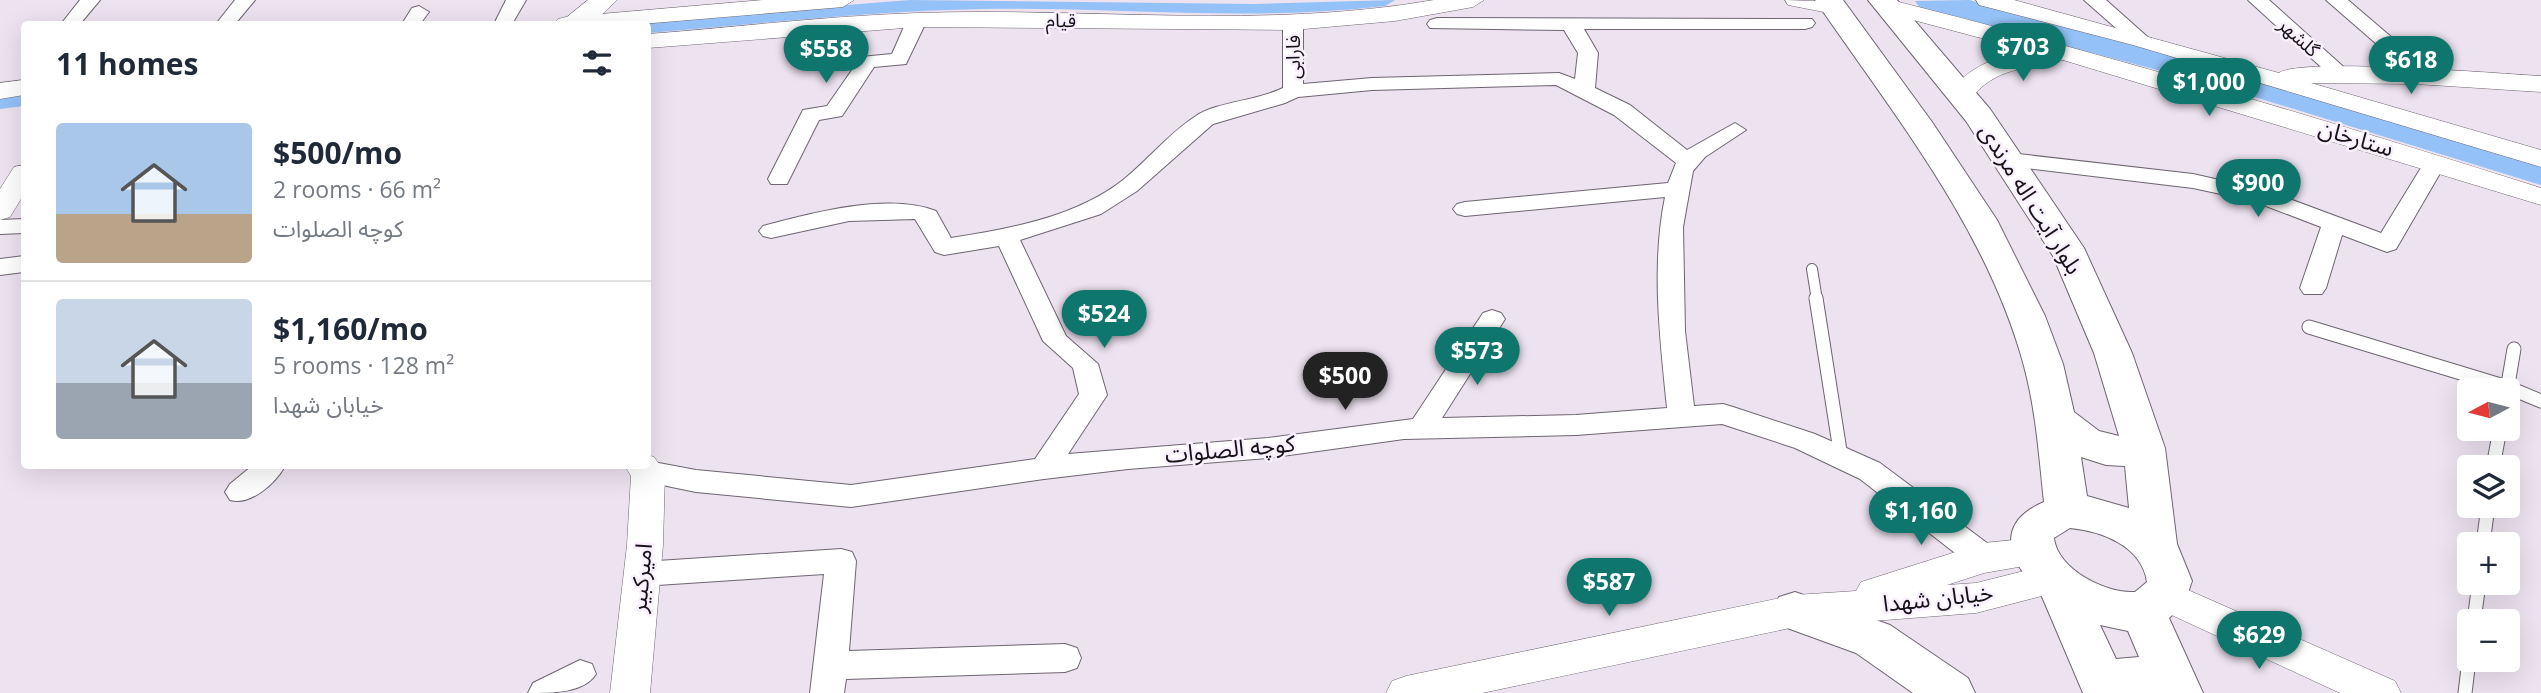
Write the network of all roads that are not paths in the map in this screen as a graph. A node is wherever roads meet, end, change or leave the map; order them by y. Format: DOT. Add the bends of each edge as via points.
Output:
graph roads {
  1 [pos="90,0"];
  2 [pos="244,0"];
  3 [pos="516,0"];
  4 [pos="604,0"];
  5 [pos="843,0"];
  6 [pos="1473,0"];
  7 [pos="1797,0"];
  8 [pos="1987,0"];
  9 [pos="2094,0"];
  10 [pos="2258,0"];
  11 [pos="2336,0"];
  12 [pos="1885,2"];
  13 [pos="1823,10"];
  14 [pos="1293,11"];
  15 [pos="917,20"];
  16 [pos="72,21"];
  17 [pos="227,21"];
  18 [pos="505,21"];
  19 [pos="577,21"];
  20 [pos="607,21"];
  21 [pos="1437,24"];
  22 [pos="1571,24"];
  23 [pos="2141,40"];
  24 [pos="651,41"];
  25 [pos="2071,53"];
  26 [pos="2340,74"];
  27 [pos="2425,76"];
  28 [pos="2268,77"];
  29 [pos="2541,84"];
  30 [pos="1584,90"];
  31 [pos="1293,91"];
  32 [pos="19,92"];
  33 [pos="1961,95"];
  34 [pos="0,112"];
  35 [pos="1735,130"];
  36 [pos="2541,159"];
  37 [pos="2009,160"];
  38 [pos="1689,162"];
  39 [pos="2435,163"];
  40 [pos="21,178"];
  41 [pos="779,179"];
  42 [pos="1678,189"];
  43 [pos="2541,197"];
  44 [pos="1465,209"];
  45 [pos="0,211"];
  46 [pos="2334,224"];
  47 [pos="21,226"];
  48 [pos="0,227"];
  49 [pos="771,232"];
  50 [pos="1006,236"];
  51 [pos="21,264"];
  52 [pos="0,267"];
  53 [pos="1812,269"];
  54 [pos="2313,288"];
  55 [pos="1492,319"];
  56 [pos="2309,327"];
  57 [pos="2514,349"];
  58 [pos="2472,378"];
  59 [pos="2509,378"];
  60 [pos="2520,394"];
  61 [pos="2541,401"];
  62 [pos="1682,417"];
  63 [pos="2054,417"];
  64 [pos="1421,428"];
  65 [pos="2144,448"];
  66 [pos="1841,457"];
  67 [pos="1044,468"];
  68 [pos="267,469"];
  69 [pos="645,469"];
  70 [pos="240,492"];
  71 [pos="2067,511"];
  72 [pos="2155,548"];
  73 [pos="1984,558"];
  74 [pos="2049,573"];
  75 [pos="642,574"];
  76 [pos="2152,602"];
  77 [pos="1809,610"];
  78 [pos="1065,658"];
  79 [pos="2468,672"];
  80 [pos="580,674"];
  81 [pos="829,679"];
  82 [pos="545,693"];
  83 [pos="630,693"];
  84 [pos="1406,693"];
  85 [pos="1951,693"];
  86 [pos="2107,693"];
  87 [pos="2172,693"];
  88 [pos="2179,693"];
  89 [pos="2381,693"];
  90 [pos="2465,693"];
  1 -- 16 [label="street"];
  2 -- 17 [label="street"];
  3 -- 18 [label="street"];
  4 -- 19 [label="main road"];
  5 -- 20 [label="street"];
  6 -- 14 [label="street, قیام" via="1395,14"];
  7 -- 13 [label="street"];
  8 -- 23 [label="street, ستارخان"];
  9 -- 23 [label="street"];
  10 -- 26 [label="street, گلشهر"];
  11 -- 27 [label="street"];
  12 -- 25 [label="street, ستارخان"];
  12 -- 33 [label="main road, بلوار آیت اله مرندی"];
  13 -- 22 [label="street"];
  13 -- 63 [label="main road" via="1938,156 2003,260 2043,363"];
  14 -- 15 [label="street, قیام"];
  14 -- 31 [label="street, فارابی"];
  15 -- 24 [label="street, قیام"];
  15 -- 41 [label="street" via="899,60 868,61 834,111 811,116"];
  21 -- 22 [label="street"];
  22 -- 30 [label="street" via="1588,53"];
  23 -- 28 [label="street, ستارخان"];
  25 -- 33 [label="street" via="2021,60 1979,73"];
  25 -- 39 [label="street, ستارخان"];
  26 -- 27 [label="street"];
  26 -- 28 [label="street"];
  27 -- 29 [label="street"];
  28 -- 36 [label="street, ستارخان"];
  30 -- 31 [label="street" via="1559,79"];
  30 -- 38 [label="street" via="1622,110"];
  31 -- 50 [label="street" via="1205,119 1129,186 1093,209"];
  32 -- 34 [label="street"];
  33 -- 37 [label="main road, بلوار آیت اله مرندی"];
  35 -- 38 [label="street" via="1697,152"];
  37 -- 46 [label="street" via="2193,181 2260,196"];
  37 -- 65 [label="main road, بلوار آیت اله مرندی" via="2071,256 2113,353"];
  38 -- 42 [label="street"];
  39 -- 43 [label="street, ستارخان"];
  39 -- 46 [label="street" via="2387,244"];
  40 -- 45 [label="street"];
  42 -- 44 [label="street"];
  42 -- 62 [label="street" via="1671,227 1672,331"];
  46 -- 54 [label="street"];
  47 -- 48 [label="street"];
  49 -- 50 [label="street" via="849,214 918,212 928,216 944,247"];
  50 -- 67 [label="street" via="1056,341 1085,364 1093,395"];
  51 -- 52 [label="street"];
  53 -- 66 [label="lane"];
  55 -- 64 [label="street"];
  56 -- 58 [label="lane"];
  57 -- 59 [label="lane"];
  60 -- 61 [label="lane"];
  62 -- 64 [label="street, کوچه الصلوات" via="1576,425"];
  62 -- 66 [label="street, کوچه الصلوات" via="1723,414"];
  63 -- 65 [label="main road" via="2089,446 2126,453"];
  63 -- 71 [label="main road"];
  64 -- 67 [label="street, کوچه الصلوات" via="1268,448"];
  65 -- 72 [label="main road, بلوار آیت اله مرندی"];
  66 -- 73 [label="street, کوچه الصلوات" via="1870,471"];
  67 -- 69 [label="street, کوچه الصلوات" via="851,496 696,481"];
  68 -- 70 [label="street"];
  69 -- 75 [label="street, امیرکبیر"];
  71 -- 72 [label="main road" via="2104,516"];
  71 -- 74 [label="main road" via="2050,515 2038,524 2032,537"];
  72 -- 76 [label="main road" via="2170,578 2168,592"];
  73 -- 74 [label="street, خیابان شهدا"];
  73 -- 77 [label="street, خیابان شهدا"];
  74 -- 76 [label="main road" via="2082,600 2103,607 2124,611"];
  74 -- 77 [label="street, خیابان شهدا" via="1976,598"];
  74 -- 86 [label="main road"];
  75 -- 81 [label="street" via="841,561"];
  75 -- 83 [label="street, امیرکبیر"];
  76 -- 88 [label="main road"];
  76 -- 89 [label="street"];
  77 -- 84 [label="street, خیابان شهدا"];
  77 -- 85 [label="main road" via="1873,639"];
  78 -- 81 [label="street"];
  79 -- 90 [label="lane"];
  80 -- 82 [label="street"];
  86 -- 87 [label="main road" via="2115,680 2134,676 2157,682"];
}
